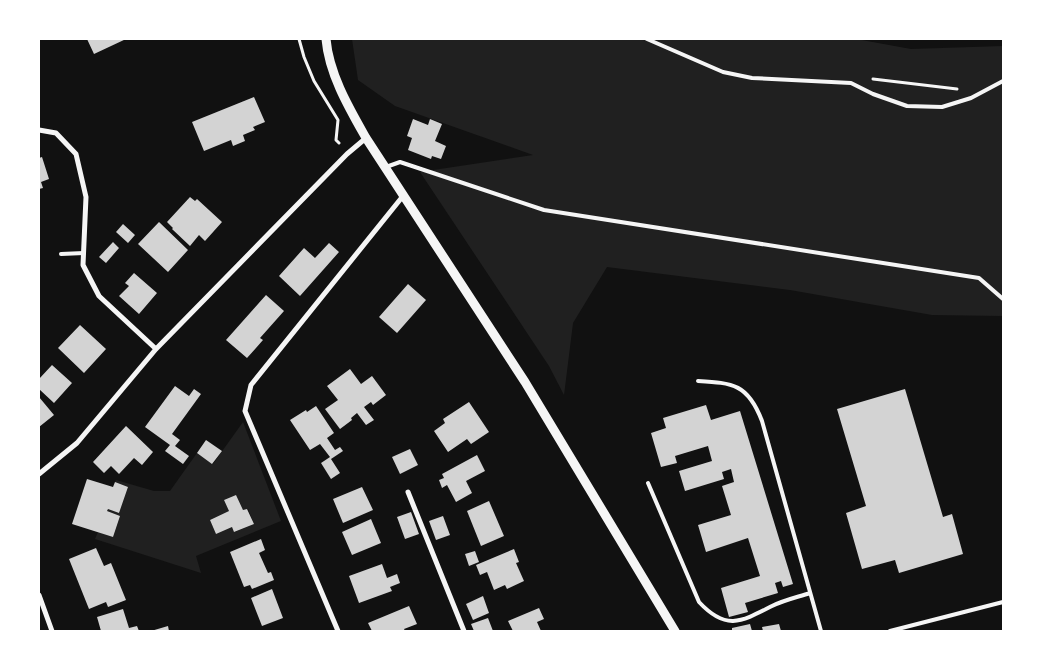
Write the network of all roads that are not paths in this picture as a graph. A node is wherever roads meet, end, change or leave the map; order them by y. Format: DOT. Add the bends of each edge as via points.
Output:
graph roads {
  1 [pos="326,39"];
  2 [pos="646,39"];
  3 [pos="1003,81"];
  4 [pos="39,130"];
  5 [pos="366,138"];
  6 [pos="386,167"];
  7 [pos="404,196"];
  8 [pos="84,253"];
  9 [pos="61,254"];
  10 [pos="1003,299"];
  11 [pos="156,348"];
  12 [pos="698,381"];
  13 [pos="39,474"];
  14 [pos="648,483"];
  15 [pos="408,492"];
  16 [pos="810,593"];
  17 [pos="39,595"];
  18 [pos="1003,602"];
  19 [pos="898,630"];
  20 [pos="52,631"];
  21 [pos="338,631"];
  22 [pos="464,631"];
  23 [pos="675,631"];
  24 [pos="820,631"];
  25 [pos="890,631"];
  1 -- 5 [label="street" via="327,55 348,106"];
  2 -- 3 [label="lane" via="722,72 752,78 851,83 907,106 942,107 971,98"];
  4 -- 8 [label="street" via="56,133 76,154 86,197"];
  5 -- 6 [label="street"];
  5 -- 11 [label="street"];
  6 -- 7 [label="street"];
  6 -- 10 [label="lane" via="400,162 544,210 979,278"];
  7 -- 21 [label="street" via="251,385 246,411"];
  7 -- 23 [label="street" via="525,382"];
  8 -- 9 [label="lane"];
  8 -- 11 [label="street" via="83,265 99,296"];
  11 -- 13 [label="street" via="77,443"];
  12 -- 16 [label="lane" via="725,383 743,391 753,400 762,420"];
  14 -- 16 [label="lane" via="699,602 710,615 730,622"];
  15 -- 22 [label="street"];
  16 -- 24 [label="lane"];
  17 -- 20 [label="street"];
  18 -- 19 [label="lane"];
  19 -- 25 [label="lane"];
}
